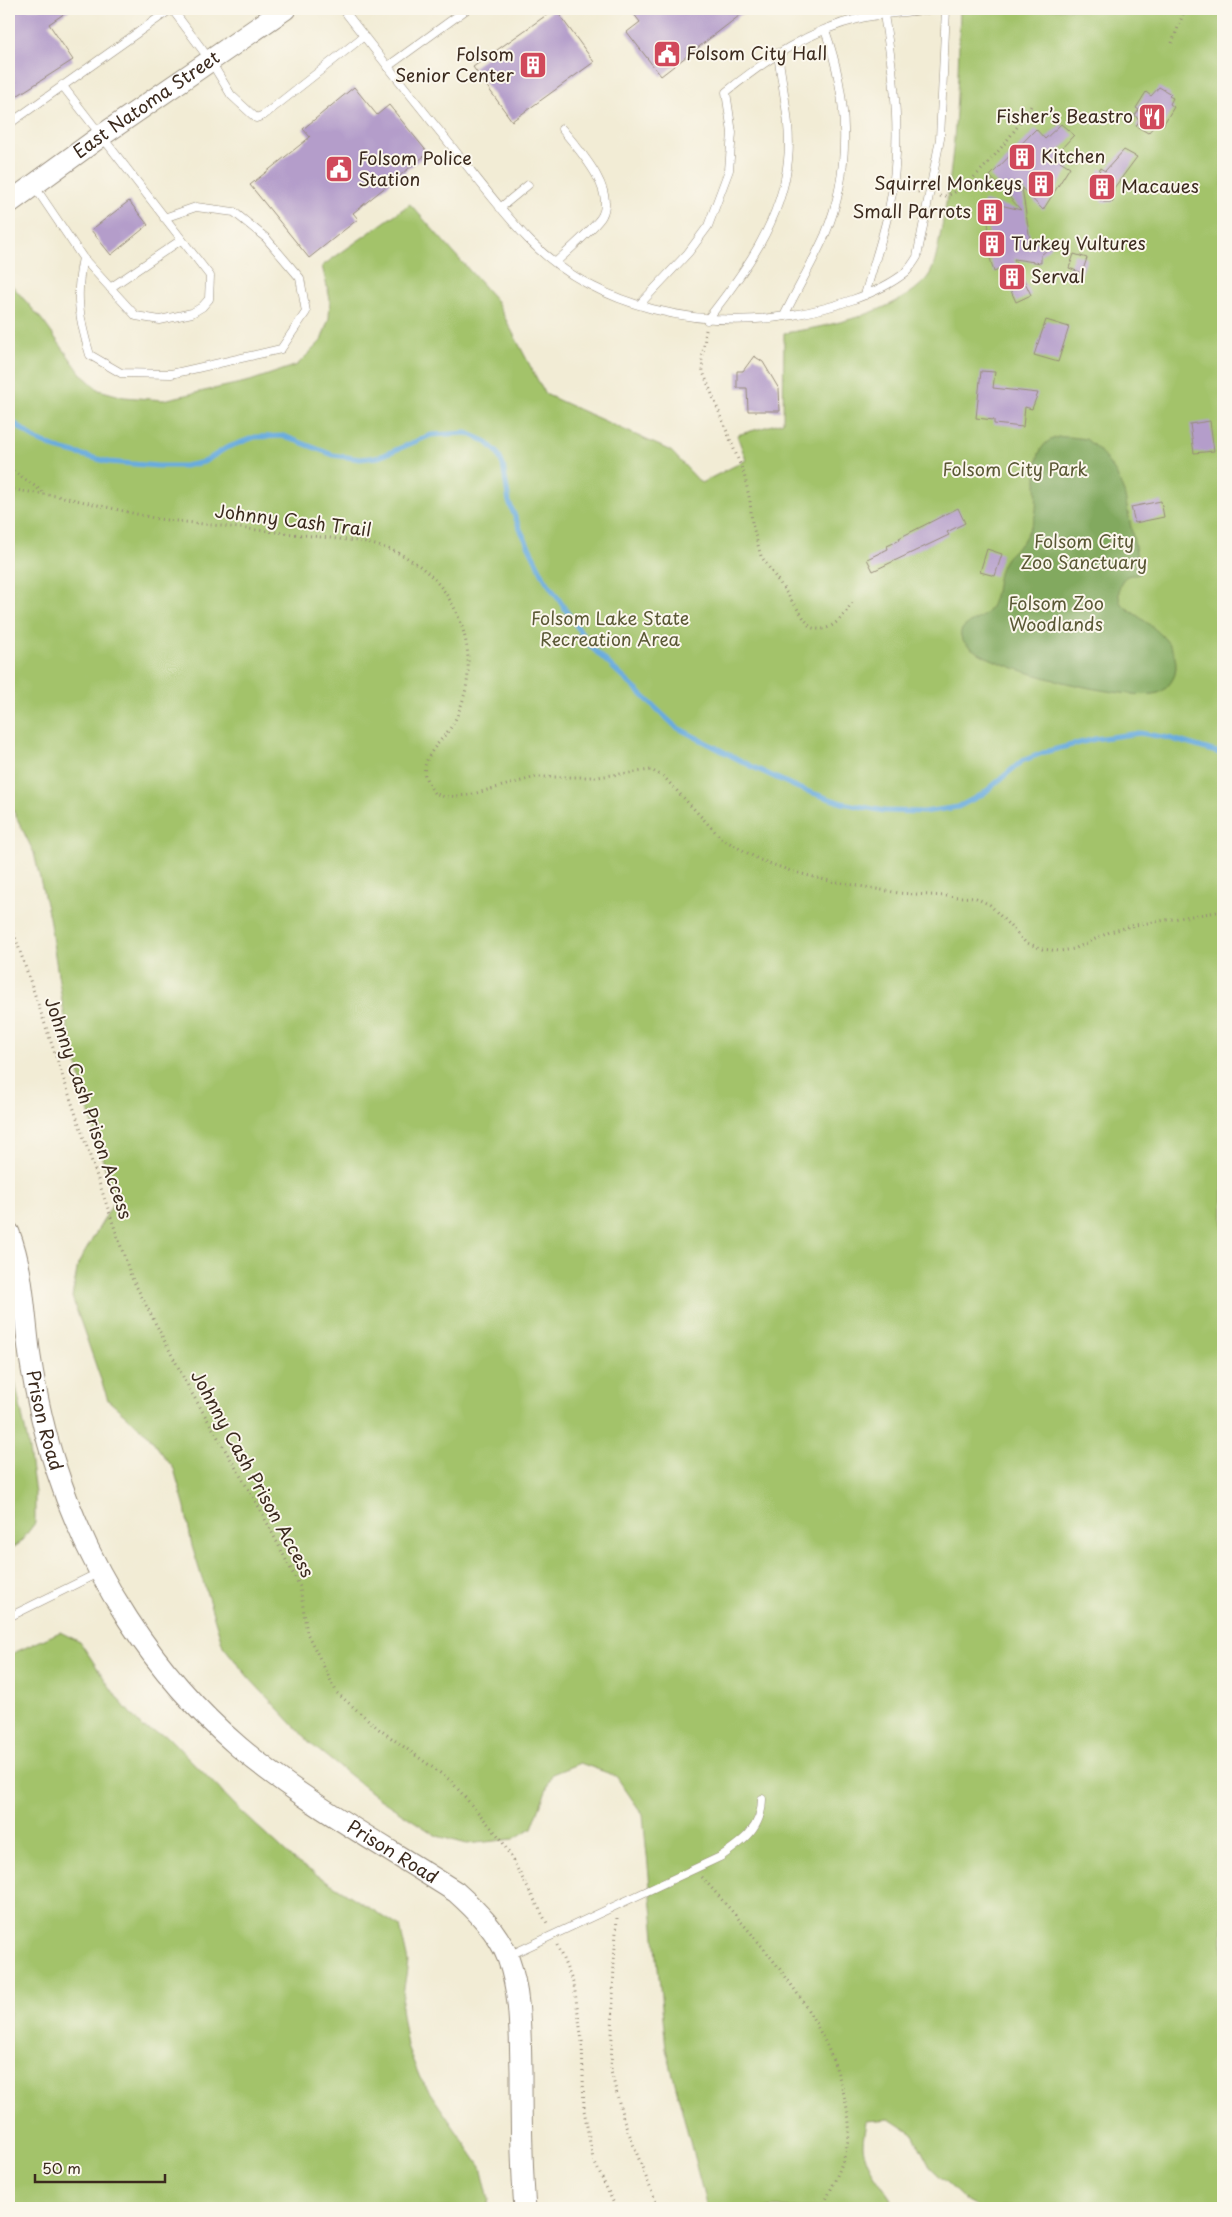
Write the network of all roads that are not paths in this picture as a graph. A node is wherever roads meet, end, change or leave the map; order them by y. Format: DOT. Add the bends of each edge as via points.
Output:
graph roads {
  1 [pos="172,9"];
  2 [pos="285,9"];
  3 [pos="343,9"];
  4 [pos="466,9"];
  5 [pos="934,9"];
  6 [pos="946,9"];
  7 [pos="884,15"];
  8 [pos="825,30"];
  9 [pos="364,36"];
  10 [pos="778,53"];
  11 [pos="210,60"];
  12 [pos="387,67"];
  13 [pos="62,85"];
  14 [pos="9,124"];
  15 [pos="562,129"];
  16 [pos="101,136"];
  17 [pos="34,185"];
  18 [pos="528,185"];
  19 [pos="9,203"];
  20 [pos="500,208"];
  21 [pos="164,218"];
  22 [pos="181,240"];
  23 [pos="83,258"];
  24 [pos="556,262"];
  25 [pos="110,288"];
  26 [pos="865,295"];
  27 [pos="640,304"];
  28 [pos="784,316"];
  29 [pos="707,320"];
  30 [pos="9,1233"];
  31 [pos="98,1573"];
  32 [pos="9,1617"];
  33 [pos="762,1799"];
  34 [pos="507,1956"];
  35 [pos="525,2208"];
  1 -- 11 [label="lane"];
  1 -- 13 [label="lane"];
  2 -- 11 [label="street, East Natoma Street"];
  3 -- 9 [label="lane"];
  4 -- 12 [label="lane"];
  5 -- 7 [label="lane"];
  6 -- 26 [label="lane" via="940,139 917,257 907,271"];
  7 -- 8 [label="lane"];
  7 -- 26 [label="lane" via="895,76 897,147 889,209"];
  8 -- 10 [label="lane"];
  8 -- 28 [label="lane" via="836,63 844,110 839,190 825,234"];
  9 -- 11 [label="lane" via="256,118 231,95"];
  9 -- 12 [label="lane"];
  10 -- 27 [label="lane" via="726,92 732,133 728,170 708,226 688,253"];
  10 -- 29 [label="lane" via="788,160 778,206 758,247"];
  11 -- 16 [label="street, East Natoma Street"];
  12 -- 20 [label="lane"];
  13 -- 14 [label="lane"];
  13 -- 16 [label="lane"];
  15 -- 24 [label="lane" via="602,182 605,193 602,215"];
  16 -- 17 [label="street, East Natoma Street"];
  16 -- 21 [label="lane"];
  17 -- 19 [label="street, East Natoma Street"];
  17 -- 23 [label="lane"];
  18 -- 20 [label="lane"];
  20 -- 24 [label="lane"];
  21 -- 22 [label="lane"];
  21 -- 23 [label="lane" via="196,208 234,212 266,238 300,278 306,312 280,349 172,374 121,373 90,355 82,327 77,284"];
  22 -- 25 [label="lane"];
  22 -- 25 [label="lane" via="210,276 208,300 202,307 192,313 150,320 136,316"];
  23 -- 25 [label="lane"];
  24 -- 27 [label="lane" via="587,283"];
  26 -- 28 [label="lane" via="807,313"];
  27 -- 29 [label="lane"];
  28 -- 29 [label="lane"];
  30 -- 31 [label="street, Prison Road" via="22,1290 40,1414 74,1519"];
  31 -- 32 [label="lane"];
  31 -- 34 [label="street, Prison Road" via="150,1649 207,1717 276,1776 456,1892 476,1910"];
  33 -- 34 [label="lane" via="762,1810 748,1838 720,1857"];
  34 -- 35 [label="street, Prison Road" via="520,2013"];
}
